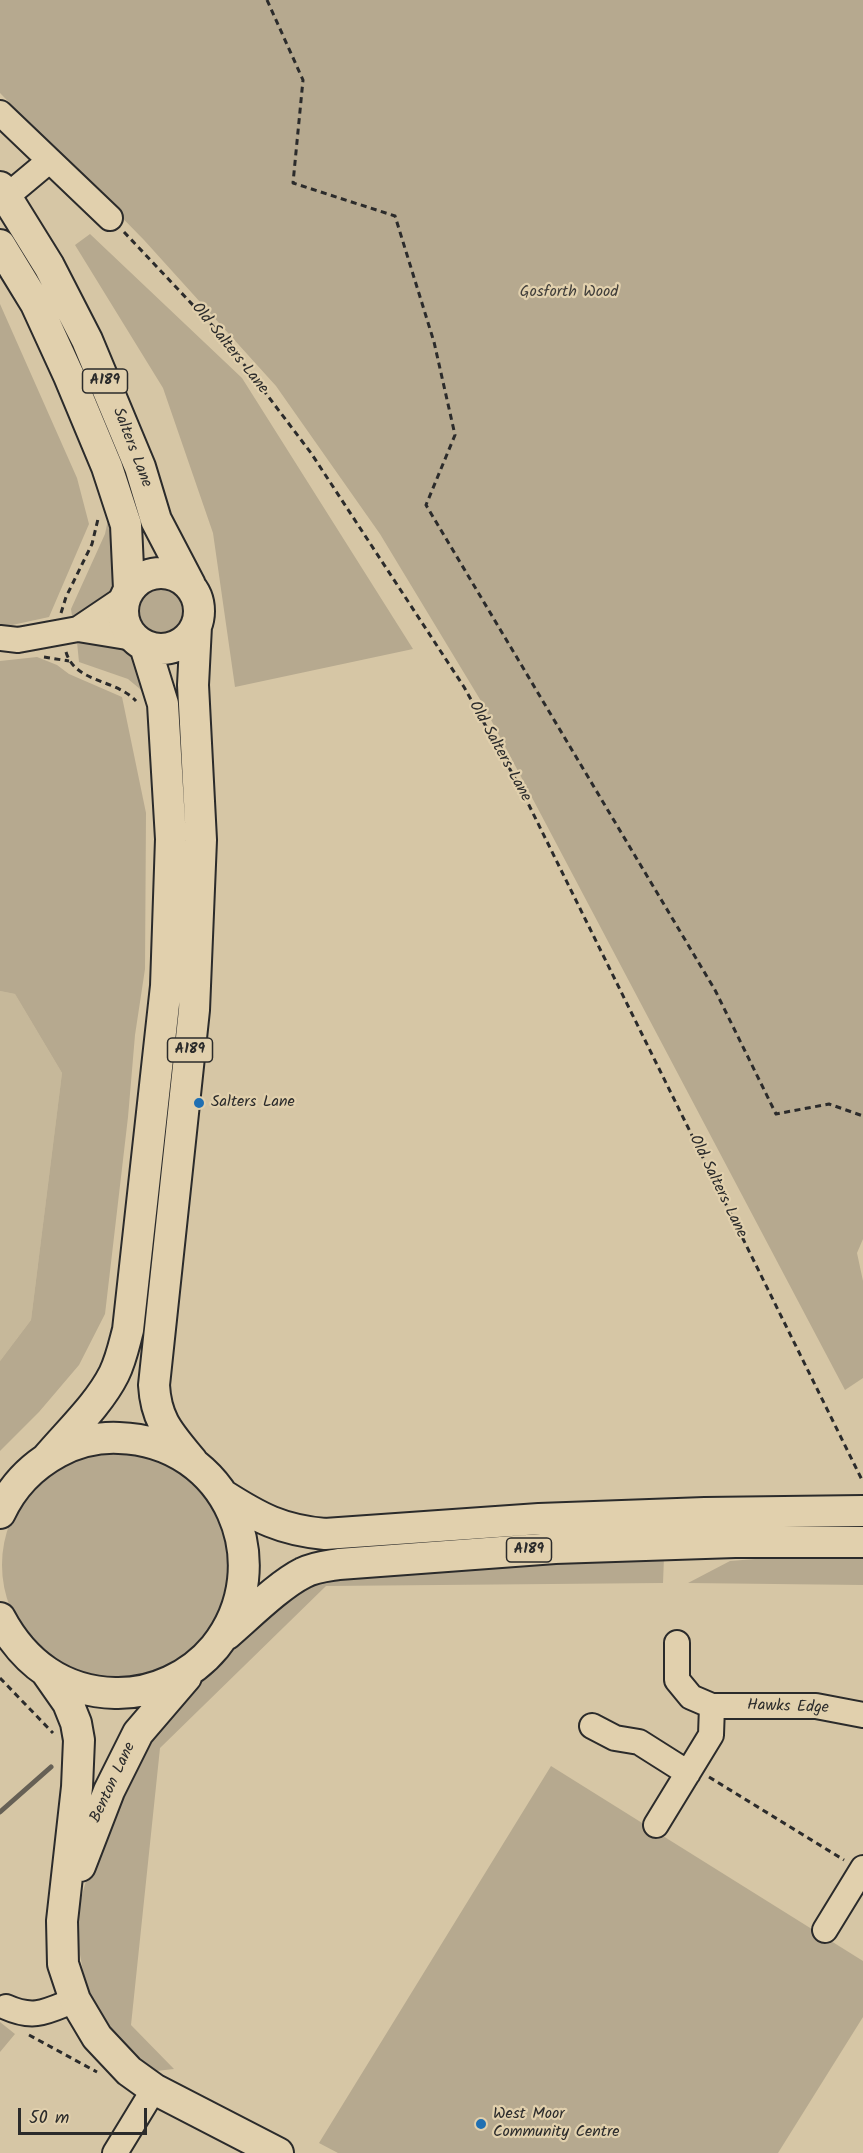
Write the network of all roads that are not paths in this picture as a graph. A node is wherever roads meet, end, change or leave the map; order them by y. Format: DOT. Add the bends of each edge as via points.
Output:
graph roads {
  1 [pos="0,113"];
  2 [pos="49,161"];
  3 [pos="2,195"];
  4 [pos="110,218"];
  5 [pos="0,245"];
  6 [pos="190,585"];
  7 [pos="127,593"];
  8 [pos="69,623"];
  9 [pos="196,626"];
  10 [pos="0,638"];
  11 [pos="139,642"];
  12 [pos="47,1458"];
  13 [pos="192,1461"];
  14 [pos="8,1494"];
  15 [pos="223,1495"];
  16 [pos="863,1511"];
  17 [pos="0,1513"];
  18 [pos="863,1542"];
  19 [pos="3,1626"];
  20 [pos="220,1640"];
  21 [pos="677,1644"];
  22 [pos="198,1664"];
  23 [pos="47,1673"];
  24 [pos="712,1706"];
  25 [pos="863,1715"];
  26 [pos="591,1726"];
  27 [pos="690,1770"];
  28 [pos="656,1825"];
  29 [pos="862,1870"];
  30 [pos="62,1921"];
  31 [pos="825,1930"];
  32 [pos="75,2000"];
  33 [pos="6,2007"];
  34 [pos="154,2089"];
  35 [pos="115,2153"];
  36 [pos="278,2153"];
  1 -- 2 [label="street"];
  2 -- 3 [label="street"];
  2 -- 4 [label="street"];
  3 -- 6 [label="main road, Salters Lane / A189" via="49,266 87,340 140,467 156,520"];
  5 -- 7 [label="main road, Salters Lane / A189" via="36,304 107,467 126,525"];
  6 -- 7 [label="main road" via="179,576 156,573 144,576"];
  6 -- 9 [label="main road, A189" via="200,609"];
  7 -- 8 [label="street"];
  7 -- 11 [label="main road, A189" via="123,621"];
  8 -- 10 [label="street" via="18,640"];
  8 -- 11 [label="street"];
  9 -- 11 [label="main road" via="191,636 177,646 160,650"];
  9 -- 13 [label="main road, A189" via="193,685 201,840 194,1010 154,1385 158,1415"];
  11 -- 12 [label="main road, A189" via="163,704 171,839 166,986 128,1330 113,1376"];
  12 -- 13 [label="main road, A189" via="87,1441 131,1438 152,1442"];
  12 -- 14 [label="main road, A189"];
  13 -- 15 [label="main road, A189"];
  14 -- 17 [label="main road, A189"];
  15 -- 16 [label="main road, A189" via="283,1527 325,1534 539,1519"];
  15 -- 20 [label="main road, A189" via="241,1535 244,1579 232,1621"];
  18 -- 20 [label="main road, A189" via="555,1548 318,1567 298,1576"];
  19 -- 23 [label="main road, A189" via="19,1648"];
  20 -- 22 [label="main road, A189"];
  21 -- 24 [label="street, Hawks Edge" via="677,1680 691,1697"];
  22 -- 23 [label="main road, A189" via="164,1684 124,1693 84,1689"];
  22 -- 30 [label="main road, Benton Lane" via="150,1717 127,1753 88,1840"];
  23 -- 30 [label="main road, Benton Lane" via="68,1703 80,1740"];
  24 -- 25 [label="street, Hawks Edge" via="816,1706"];
  24 -- 27 [label="street" via="711,1736"];
  26 -- 27 [label="street" via="615,1738 639,1742"];
  27 -- 28 [label="street"];
  29 -- 31 [label="street"];
  30 -- 32 [label="main road, Benton Lane" via="63,1964"];
  32 -- 33 [label="street" via="32,2015"];
  32 -- 34 [label="main road, Benton Lane" via="109,2051"];
  34 -- 35 [label="street"];
  34 -- 36 [label="main road, Benton Lane"];
}
